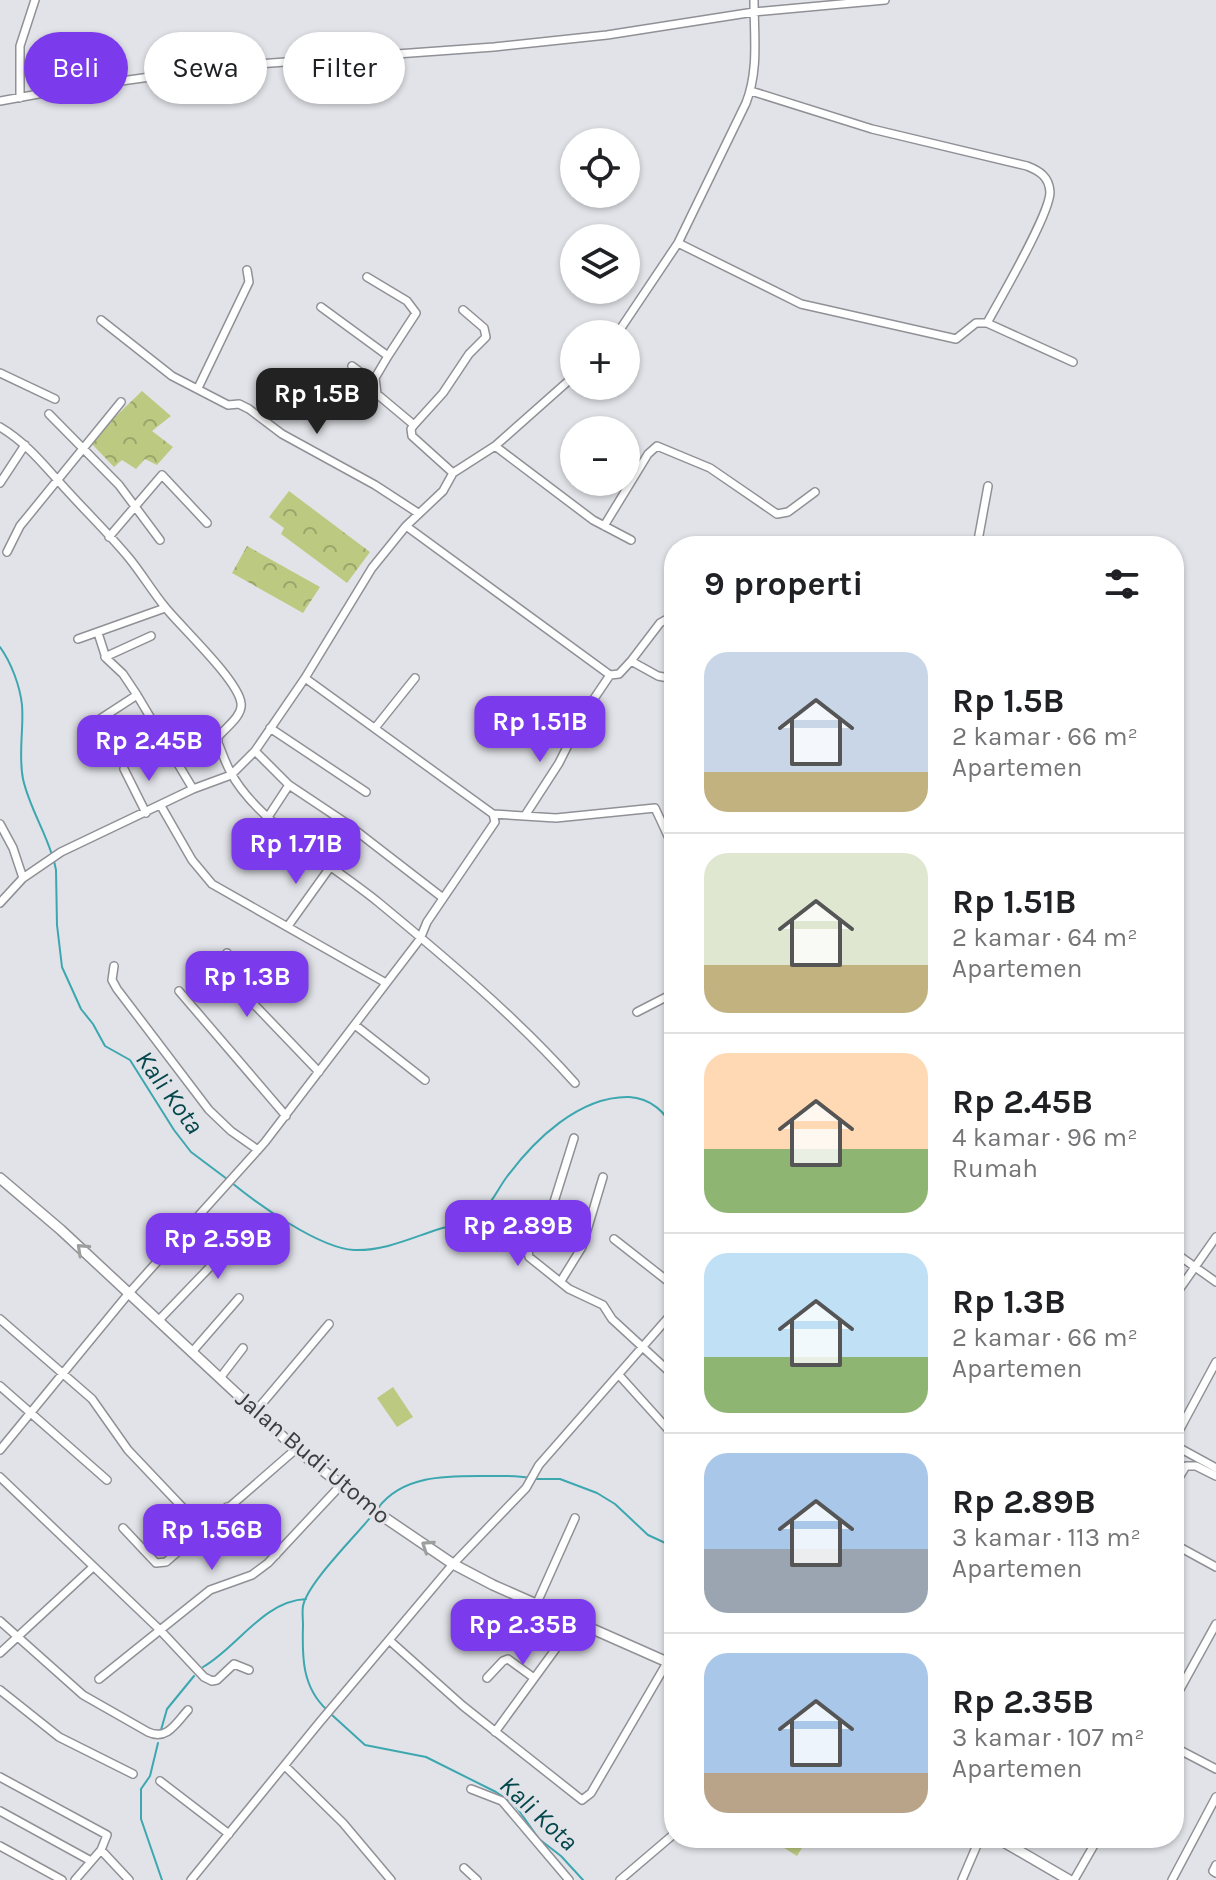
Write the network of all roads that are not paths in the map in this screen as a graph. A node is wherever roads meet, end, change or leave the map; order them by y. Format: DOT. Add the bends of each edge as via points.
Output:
graph roads {
  1 [pos="35,0"];
  2 [pos="754,0"];
  3 [pos="885,0"];
  4 [pos="754,12"];
  5 [pos="751,91"];
  6 [pos="20,98"];
  7 [pos="0,101"];
  8 [pos="678,243"];
  9 [pos="247,270"];
  10 [pos="367,277"];
  11 [pos="321,307"];
  12 [pos="463,310"];
  13 [pos="101,320"];
  14 [pos="626,320"];
  15 [pos="987,323"];
  16 [pos="388,356"];
  17 [pos="1073,362"];
  18 [pos="352,366"];
  19 [pos="0,373"];
  20 [pos="374,382"];
  21 [pos="198,388"];
  22 [pos="560,388"];
  23 [pos="55,399"];
  24 [pos="121,402"];
  25 [pos="49,414"];
  26 [pos="414,425"];
  27 [pos="0,427"];
  28 [pos="25,445"];
  29 [pos="84,446"];
  30 [pos="495,446"];
  31 [pos="453,473"];
  32 [pos="57,480"];
  33 [pos="0,483"];
  34 [pos="988,486"];
  35 [pos="815,492"];
  36 [pos="134,508"];
  37 [pos="418,513"];
  38 [pos="207,523"];
  39 [pos="406,526"];
  40 [pos="604,526"];
  41 [pos="979,536"];
  42 [pos="109,537"];
  43 [pos="160,540"];
  44 [pos="631,540"];
  45 [pos="7,552"];
  46 [pos="165,608"];
  47 [pos="664,621"];
  48 [pos="98,633"];
  49 [pos="151,636"];
  50 [pos="78,639"];
  51 [pos="105,657"];
  52 [pos="631,661"];
  53 [pos="610,675"];
  54 [pos="664,677"];
  55 [pos="305,678"];
  56 [pos="415,678"];
  57 [pos="137,695"];
  58 [pos="94,723"];
  59 [pos="270,728"];
  60 [pos="375,728"];
  61 [pos="255,751"];
  62 [pos="124,769"];
  63 [pos="231,775"];
  64 [pos="289,785"];
  65 [pos="193,789"];
  66 [pos="366,792"];
  67 [pos="161,806"];
  68 [pos="146,813"];
  69 [pos="493,814"];
  70 [pos="526,814"];
  71 [pos="268,817"];
  72 [pos="0,824"];
  73 [pos="664,827"];
  74 [pos="331,866"];
  75 [pos="23,878"];
  76 [pos="443,898"];
  77 [pos="0,903"];
  78 [pos="288,926"];
  79 [pos="420,939"];
  80 [pos="227,953"];
  81 [pos="114,966"];
  82 [pos="386,983"];
  83 [pos="179,991"];
  84 [pos="664,998"];
  85 [pos="637,1012"];
  86 [pos="355,1025"];
  87 [pos="319,1072"];
  88 [pos="425,1080"];
  89 [pos="575,1083"];
  90 [pos="286,1116"];
  91 [pos="574,1138"];
  92 [pos="258,1150"];
  93 [pos="603,1177"];
  94 [pos="0,1178"];
  95 [pos="255,1220"];
  96 [pos="1216,1237"];
  97 [pos="614,1239"];
  98 [pos="1184,1260"];
  99 [pos="1194,1268"];
  100 [pos="664,1278"];
  101 [pos="561,1281"];
  102 [pos="1184,1282"];
  103 [pos="1216,1282"];
  104 [pos="129,1293"];
  105 [pos="239,1298"];
  106 [pos="0,1319"];
  107 [pos="159,1320"];
  108 [pos="664,1322"];
  109 [pos="329,1324"];
  110 [pos="643,1346"];
  111 [pos="243,1348"];
  112 [pos="192,1352"];
  113 [pos="1216,1362"];
  114 [pos="664,1366"];
  115 [pos="64,1373"];
  116 [pos="619,1375"];
  117 [pos="220,1378"];
  118 [pos="0,1386"];
  119 [pos="31,1411"];
  120 [pos="255,1412"];
  121 [pos="1184,1423"];
  122 [pos="664,1425"];
  123 [pos="1184,1448"];
  124 [pos="296,1449"];
  125 [pos="0,1450"];
  126 [pos="1216,1468"];
  127 [pos="1184,1469"];
  128 [pos="1216,1476"];
  129 [pos="0,1477"];
  130 [pos="107,1480"];
  131 [pos="341,1485"];
  132 [pos="227,1507"];
  133 [pos="575,1518"];
  134 [pos="123,1528"];
  135 [pos="203,1529"];
  136 [pos="1184,1549"];
  137 [pos="276,1555"];
  138 [pos="453,1564"];
  139 [pos="93,1567"];
  140 [pos="1216,1567"];
  141 [pos="536,1605"];
  142 [pos="0,1621"];
  143 [pos="576,1621"];
  144 [pos="1216,1624"];
  145 [pos="160,1630"];
  146 [pos="17,1636"];
  147 [pos="389,1640"];
  148 [pos="0,1653"];
  149 [pos="664,1660"];
  150 [pos="249,1670"];
  151 [pos="664,1674"];
  152 [pos="487,1678"];
  153 [pos="534,1678"];
  154 [pos="99,1679"];
  155 [pos="1184,1682"];
  156 [pos="0,1690"];
  157 [pos="188,1710"];
  158 [pos="495,1732"];
  159 [pos="1184,1752"];
  160 [pos="285,1766"];
  161 [pos="1216,1769"];
  162 [pos="133,1774"];
  163 [pos="0,1777"];
  164 [pos="160,1781"];
  165 [pos="471,1789"];
  166 [pos="1216,1797"];
  167 [pos="0,1811"];
  168 [pos="229,1834"];
  169 [pos="664,1843"];
  170 [pos="0,1846"];
  171 [pos="976,1848"];
  172 [pos="1015,1848"];
  173 [pos="1092,1848"];
  174 [pos="101,1850"];
  175 [pos="91,1861"];
  176 [pos="1216,1865"];
  177 [pos="464,1868"];
  178 [pos="1216,1873"];
  179 [pos="62,1880"];
  180 [pos="75,1880"];
  181 [pos="129,1880"];
  182 [pos="191,1880"];
  183 [pos="391,1880"];
  184 [pos="477,1880"];
  185 [pos="569,1880"];
  186 [pos="620,1880"];
  187 [pos="962,1880"];
  188 [pos="1072,1880"];
  189 [pos="1172,1880"];
  1 -- 6 [label="street" via="20,46"];
  2 -- 4 [label="street"];
  3 -- 4 [label="street"];
  4 -- 5 [label="street"];
  4 -- 6 [label="street" via="494,47 229,66"];
  5 -- 8 [label="street"];
  5 -- 15 [label="street" via="872,129 1027,166 1045,176 1050,193 1044,213"];
  6 -- 7 [label="street"];
  8 -- 14 [label="street"];
  8 -- 15 [label="street" via="801,304 956,339 976,323"];
  9 -- 21 [label="street" via="249,282"];
  10 -- 16 [label="street" via="407,301 416,313"];
  11 -- 16 [label="street"];
  12 -- 26 [label="street" via="484,328 486,337"];
  13 -- 21 [label="street" via="172,376"];
  15 -- 17 [label="street"];
  16 -- 20 [label="street"];
  18 -- 20 [label="street"];
  19 -- 23 [label="street"];
  20 -- 26 [label="street" via="377,394"];
  21 -- 37 [label="street" via="228,405 249,409"];
  22 -- 30 [label="street"];
  24 -- 29 [label="street"];
  25 -- 29 [label="street"];
  26 -- 31 [label="street" via="412,436"];
  27 -- 28 [label="street"];
  28 -- 32 [label="street"];
  28 -- 33 [label="street"];
  29 -- 32 [label="street"];
  29 -- 36 [label="street"];
  30 -- 31 [label="street"];
  30 -- 40 [label="street"];
  31 -- 37 [label="street" via="443,491"];
  32 -- 42 [label="street"];
  32 -- 45 [label="street" via="20,526"];
  34 -- 41 [label="street"];
  35 -- 40 [label="street" via="777,514 710,468 657,446"];
  36 -- 38 [label="street" via="162,475"];
  36 -- 42 [label="street"];
  36 -- 43 [label="street"];
  37 -- 39 [label="street"];
  39 -- 53 [label="street"];
  39 -- 55 [label="street" via="372,568"];
  40 -- 44 [label="street"];
  42 -- 46 [label="street"];
  46 -- 48 [label="street"];
  46 -- 63 [label="street" via="198,641 241,700 240,712 218,737"];
  47 -- 52 [label="street"];
  48 -- 50 [label="street"];
  48 -- 51 [label="street"];
  49 -- 51 [label="street"];
  51 -- 57 [label="street"];
  52 -- 53 [label="street" via="619,674"];
  52 -- 54 [label="street"];
  53 -- 70 [label="street"];
  55 -- 59 [label="street"];
  55 -- 60 [label="street"];
  56 -- 60 [label="street"];
  57 -- 58 [label="street"];
  57 -- 65 [label="street"];
  59 -- 61 [label="street"];
  59 -- 66 [label="street"];
  60 -- 69 [label="street"];
  61 -- 63 [label="street"];
  61 -- 64 [label="street"];
  62 -- 68 [label="street"];
  63 -- 65 [label="street"];
  63 -- 71 [label="street"];
  64 -- 71 [label="street"];
  64 -- 76 [label="street"];
  65 -- 67 [label="street"];
  67 -- 68 [label="street"];
  67 -- 78 [label="street" via="212,884"];
  68 -- 75 [label="street" via="61,852"];
  69 -- 70 [label="street"];
  69 -- 76 [label="street" via="493,826"];
  70 -- 73 [label="street" via="556,818 655,808"];
  71 -- 74 [label="street"];
  72 -- 75 [label="street"];
  74 -- 78 [label="street"];
  74 -- 79 [label="street"];
  75 -- 77 [label="street"];
  76 -- 79 [label="street"];
  78 -- 82 [label="street"];
  79 -- 82 [label="street"];
  79 -- 89 [label="street" via="538,1041"];
  80 -- 87 [label="street" via="223,972"];
  81 -- 92 [label="street" via="117,989 209,1110"];
  82 -- 86 [label="street"];
  83 -- 90 [label="street"];
  84 -- 85 [label="street"];
  86 -- 87 [label="street"];
  86 -- 88 [label="street"];
  87 -- 90 [label="street"];
  90 -- 92 [label="street"];
  91 -- 101 [label="street" via="548,1221 528,1250 529,1257"];
  92 -- 104 [label="street"];
  93 -- 101 [label="street" via="582,1247"];
  104 -- 94 [label="street, Jalan Budi Utomo, one-way"];
  95 -- 107 [label="street"];
  96 -- 99 [label="street"];
  97 -- 100 [label="street"];
  98 -- 99 [label="street"];
  99 -- 102 [label="street"];
  99 -- 103 [label="street"];
  101 -- 110 [label="street" via="603,1305"];
  104 -- 107 [label="street, Jalan Budi Utomo"];
  104 -- 115 [label="street"];
  105 -- 112 [label="street"];
  106 -- 115 [label="street"];
  107 -- 112 [label="street, Jalan Budi Utomo"];
  108 -- 110 [label="street"];
  109 -- 120 [label="street"];
  110 -- 114 [label="street"];
  110 -- 116 [label="street"];
  111 -- 117 [label="street"];
  112 -- 117 [label="street, Jalan Budi Utomo"];
  113 -- 121 [label="street"];
  115 -- 119 [label="street"];
  115 -- 135 [label="street" via="92,1399 152,1478"];
  116 -- 122 [label="street"];
  116 -- 138 [label="street" via="534,1470 528,1485"];
  117 -- 120 [label="street, Jalan Budi Utomo"];
  118 -- 119 [label="street"];
  119 -- 125 [label="street"];
  119 -- 130 [label="street"];
  120 -- 124 [label="street, Jalan Budi Utomo"];
  123 -- 126 [label="street"];
  124 -- 131 [label="street, Jalan Budi Utomo"];
  124 -- 132 [label="street"];
  127 -- 128 [label="street" via="1196,1466"];
  129 -- 139 [label="street"];
  131 -- 137 [label="street"];
  138 -- 131 [label="street, Jalan Budi Utomo, one-way"];
  132 -- 135 [label="street"];
  132 -- 137 [label="street"];
  133 -- 141 [label="street"];
  134 -- 135 [label="street" via="156,1563 166,1562"];
  136 -- 140 [label="street"];
  137 -- 145 [label="street" via="252,1575 210,1590"];
  138 -- 141 [label="street, Jalan Budi Utomo"];
  138 -- 147 [label="street"];
  139 -- 145 [label="street"];
  139 -- 146 [label="street"];
  141 -- 143 [label="street, Jalan Budi Utomo"];
  142 -- 146 [label="street"];
  143 -- 149 [label="street, Jalan Budi Utomo"];
  143 -- 153 [label="street"];
  144 -- 155 [label="street"];
  145 -- 150 [label="street" via="210,1681 234,1664"];
  145 -- 154 [label="street"];
  146 -- 148 [label="street"];
  146 -- 157 [label="street" via="101,1708 156,1736 166,1734"];
  147 -- 158 [label="street"];
  147 -- 160 [label="street"];
  151 -- 158 [label="street" via="582,1800"];
  152 -- 153 [label="street" via="508,1659"];
  153 -- 158 [label="street"];
  156 -- 162 [label="street" via="59,1737"];
  159 -- 161 [label="street"];
  160 -- 168 [label="street"];
  160 -- 183 [label="street"];
  163 -- 174 [label="street" via="106,1834"];
  164 -- 168 [label="street"];
  165 -- 185 [label="street" via="502,1801"];
  166 -- 189 [label="street"];
  167 -- 175 [label="street"];
  168 -- 182 [label="street"];
  169 -- 186 [label="street"];
  170 -- 179 [label="street"];
  171 -- 187 [label="street"];
  172 -- 188 [label="street"];
  173 -- 188 [label="street"];
  174 -- 175 [label="street"];
  174 -- 181 [label="street"];
  175 -- 180 [label="street"];
  176 -- 178 [label="street"];
  177 -- 184 [label="street"];
}
